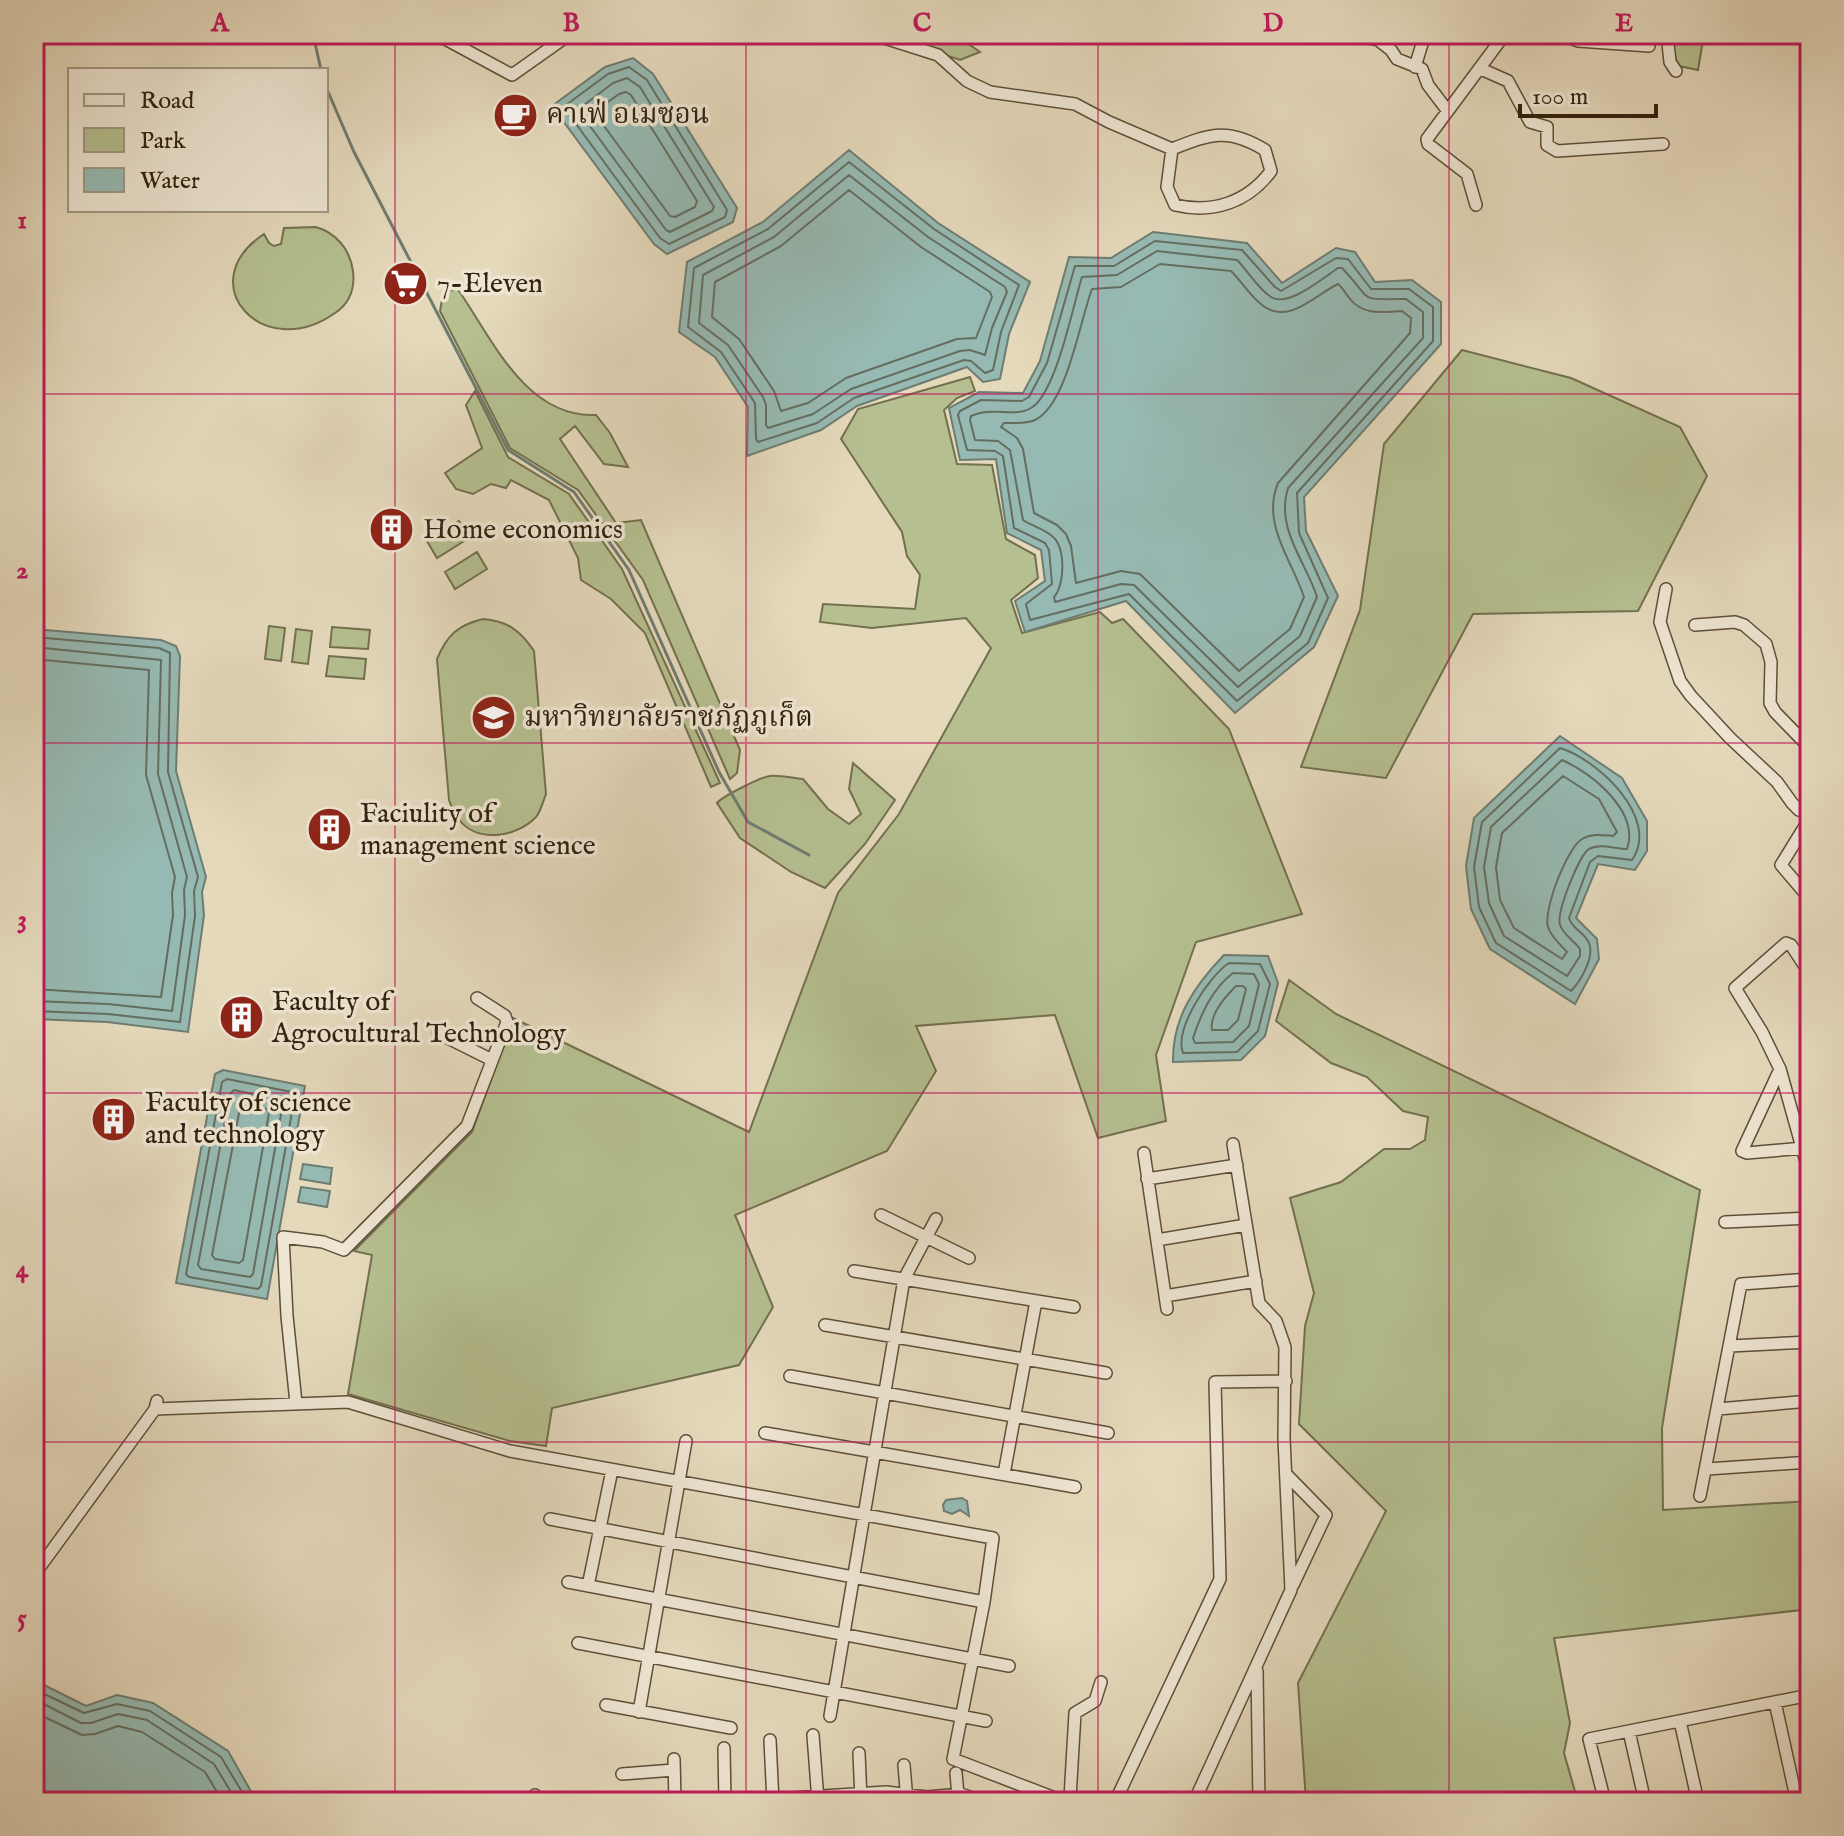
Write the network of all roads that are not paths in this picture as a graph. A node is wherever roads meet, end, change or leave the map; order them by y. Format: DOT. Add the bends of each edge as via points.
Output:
graph roads {
  1 [pos="436,34"];
  2 [pos="570,34"];
  3 [pos="872,34"];
  4 [pos="1425,34"];
  5 [pos="1509,34"];
  6 [pos="1561,34"];
  7 [pos="1667,34"];
  8 [pos="1358,36"];
  9 [pos="1649,46"];
  10 [pos="1415,67"];
  11 [pos="1481,69"];
  12 [pos="1676,71"];
  13 [pos="1447,110"];
  14 [pos="1663,144"];
  15 [pos="1172,149"];
  16 [pos="1476,205"];
  17 [pos="1666,589"];
  18 [pos="1695,625"];
  19 [pos="1810,748"];
  20 [pos="1810,816"];
  21 [pos="1810,899"];
  22 [pos="1810,974"];
  23 [pos="477,998"];
  24 [pos="438,1033"];
  25 [pos="492,1060"];
  26 [pos="1780,1069"];
  27 [pos="1233,1144"];
  28 [pos="1804,1148"];
  29 [pos="1144,1153"];
  30 [pos="1237,1165"];
  31 [pos="1810,1176"];
  32 [pos="1147,1179"];
  33 [pos="881,1215"];
  34 [pos="1810,1218"];
  35 [pos="936,1219"];
  36 [pos="1725,1222"];
  37 [pos="1246,1225"];
  38 [pos="926,1238"];
  39 [pos="1157,1240"];
  40 [pos="969,1258"];
  41 [pos="854,1271"];
  42 [pos="904,1279"];
  43 [pos="1810,1279"];
  44 [pos="1256,1281"];
  45 [pos="1165,1296"];
  46 [pos="1036,1301"];
  47 [pos="1074,1307"];
  48 [pos="1167,1309"];
  49 [pos="825,1325"];
  50 [pos="894,1336"];
  51 [pos="1810,1342"];
  52 [pos="1730,1346"];
  53 [pos="1025,1359"];
  54 [pos="1106,1373"];
  55 [pos="790,1376"];
  56 [pos="1286,1381"];
  57 [pos="885,1392"];
  58 [pos="1810,1401"];
  59 [pos="296,1403"];
  60 [pos="1718,1409"];
  61 [pos="1015,1416"];
  62 [pos="765,1433"];
  63 [pos="1108,1433"];
  64 [pos="686,1441"];
  65 [pos="875,1452"];
  66 [pos="1810,1462"];
  67 [pos="1707,1469"];
  68 [pos="612,1470"];
  69 [pos="1004,1474"];
  70 [pos="1286,1474"];
  71 [pos="679,1481"];
  72 [pos="1075,1487"];
  73 [pos="1700,1496"];
  74 [pos="864,1515"];
  75 [pos="550,1519"];
  76 [pos="598,1530"];
  77 [pos="668,1543"];
  78 [pos="34,1575"];
  79 [pos="854,1577"];
  80 [pos="568,1582"];
  81 [pos="588,1586"];
  82 [pos="1291,1590"];
  83 [pos="659,1599"];
  84 [pos="984,1602"];
  85 [pos="844,1635"];
  86 [pos="578,1643"];
  87 [pos="649,1656"];
  88 [pos="972,1659"];
  89 [pos="1257,1665"];
  90 [pos="1009,1666"];
  91 [pos="1101,1682"];
  92 [pos="833,1691"];
  93 [pos="1810,1695"];
  94 [pos="1775,1702"];
  95 [pos="606,1705"];
  96 [pos="639,1712"];
  97 [pos="830,1716"];
  98 [pos="961,1716"];
  99 [pos="986,1721"];
  100 [pos="1680,1721"];
  101 [pos="731,1728"];
  102 [pos="1629,1731"];
  103 [pos="813,1735"];
  104 [pos="770,1740"];
  105 [pos="724,1748"];
  106 [pos="859,1753"];
  107 [pos="904,1765"];
  108 [pos="956,1773"];
  109 [pos="622,1774"];
  110 [pos="861,1798"];
  111 [pos="906,1798"];
  112 [pos="952,1798"];
  113 [pos="818,1799"];
  114 [pos="773,1800"];
  115 [pos="675,1802"];
  116 [pos="725,1802"];
  117 [pos="984,1802"];
  118 [pos="1115,1802"];
  119 [pos="1194,1802"];
  120 [pos="1259,1802"];
  121 [pos="1605,1802"];
  122 [pos="1645,1802"];
  123 [pos="1698,1802"];
  124 [pos="1797,1802"];
  1 -- 2 [label="street" via="512,75"];
  3 -- 15 [label="street" via="938,55 967,81 990,92 1075,104"];
  4 -- 10 [label="street"];
  5 -- 11 [label="street"];
  6 -- 9 [label="street" via="1578,41"];
  7 -- 12 [label="street"];
  8 -- 10 [label="street" via="1378,40 1397,59"];
  10 -- 13 [label="street" via="1422,69"];
  11 -- 13 [label="street"];
  11 -- 14 [label="street" via="1508,81 1530,122 1547,127 1547,145 1557,151"];
  13 -- 16 [label="street" via="1427,142 1467,174"];
  15 -- 15 [label="street" via="1167,187 1175,205 1197,210 1257,189 1271,171 1265,150 1229,134"];
  17 -- 20 [label="street" via="1660,622 1680,681"];
  18 -- 19 [label="street" via="1735,622 1766,644 1770,703"];
  20 -- 21 [label="street" via="1781,865"];
  22 -- 26 [label="street" via="1786,943 1735,988"];
  23 -- 25 [label="street" via="507,1018"];
  24 -- 25 [label="street"];
  25 -- 59 [label="street" via="467,1126 344,1250 283,1237"];
  26 -- 28 [label="street"];
  26 -- 28 [label="street" via="1742,1151"];
  27 -- 30 [label="street"];
  28 -- 31 [label="street"];
  29 -- 32 [label="street"];
  30 -- 32 [label="street"];
  30 -- 37 [label="street"];
  32 -- 39 [label="street"];
  33 -- 38 [label="street"];
  34 -- 36 [label="street"];
  35 -- 38 [label="street"];
  37 -- 39 [label="street"];
  37 -- 44 [label="street"];
  38 -- 40 [label="street"];
  38 -- 42 [label="street"];
  39 -- 45 [label="street"];
  41 -- 42 [label="street"];
  42 -- 46 [label="street"];
  42 -- 50 [label="street"];
  43 -- 52 [label="street" via="1741,1284"];
  44 -- 45 [label="street"];
  44 -- 56 [label="street" via="1259,1303 1276,1321 1285,1347"];
  45 -- 48 [label="street"];
  46 -- 47 [label="street"];
  46 -- 53 [label="street"];
  49 -- 50 [label="street"];
  50 -- 53 [label="street"];
  50 -- 57 [label="street"];
  51 -- 52 [label="street"];
  52 -- 60 [label="street"];
  53 -- 54 [label="street"];
  53 -- 61 [label="street"];
  55 -- 57 [label="street"];
  56 -- 70 [label="street"];
  56 -- 118 [label="street" via="1215,1382 1220,1579"];
  57 -- 61 [label="street"];
  57 -- 65 [label="street"];
  58 -- 60 [label="street"];
  59 -- 68 [label="street" via="348,1402 510,1451"];
  59 -- 78 [label="street" via="156,1405"];
  60 -- 67 [label="street"];
  61 -- 63 [label="street"];
  61 -- 69 [label="street"];
  62 -- 65 [label="street"];
  64 -- 71 [label="street"];
  65 -- 69 [label="street"];
  65 -- 74 [label="street"];
  66 -- 67 [label="street"];
  67 -- 73 [label="street"];
  68 -- 71 [label="street"];
  68 -- 76 [label="street"];
  69 -- 72 [label="street"];
  70 -- 82 [label="street"];
  70 -- 82 [label="street" via="1326,1515"];
  71 -- 74 [label="street"];
  71 -- 77 [label="street"];
  74 -- 79 [label="street"];
  74 -- 84 [label="street" via="993,1538"];
  75 -- 76 [label="street"];
  76 -- 77 [label="street"];
  76 -- 81 [label="street"];
  77 -- 79 [label="street"];
  77 -- 83 [label="street"];
  79 -- 84 [label="street"];
  79 -- 85 [label="street"];
  80 -- 81 [label="street"];
  81 -- 83 [label="street"];
  82 -- 89 [label="street"];
  83 -- 85 [label="street"];
  83 -- 87 [label="street"];
  84 -- 88 [label="street"];
  85 -- 88 [label="street"];
  85 -- 92 [label="street"];
  86 -- 87 [label="street"];
  87 -- 92 [label="street"];
  87 -- 96 [label="street"];
  88 -- 90 [label="street"];
  88 -- 98 [label="street"];
  89 -- 119 [label="street"];
  89 -- 120 [label="street"];
  91 -- 98 [label="street" via="1095,1701 1075,1713 1070,1798 1060,1800 953,1759"];
  92 -- 97 [label="street"];
  92 -- 98 [label="street"];
  93 -- 94 [label="street"];
  94 -- 100 [label="street"];
  94 -- 124 [label="street"];
  95 -- 96 [label="street"];
  96 -- 101 [label="street"];
  98 -- 99 [label="street"];
  100 -- 102 [label="street"];
  100 -- 123 [label="street"];
  102 -- 121 [label="street" via="1589,1739"];
  102 -- 122 [label="street"];
  103 -- 113 [label="street"];
  104 -- 114 [label="street"];
  105 -- 116 [label="street"];
  106 -- 110 [label="street"];
  107 -- 111 [label="street"];
  108 -- 112 [label="street"];
  109 -- 115 [label="street" via="674,1764"];
  110 -- 111 [label="street" via="886,1792"];
  110 -- 113 [label="street"];
  111 -- 112 [label="street"];
  112 -- 117 [label="street" via="969,1795"];
  113 -- 114 [label="street"];
  114 -- 116 [label="street"];
}
